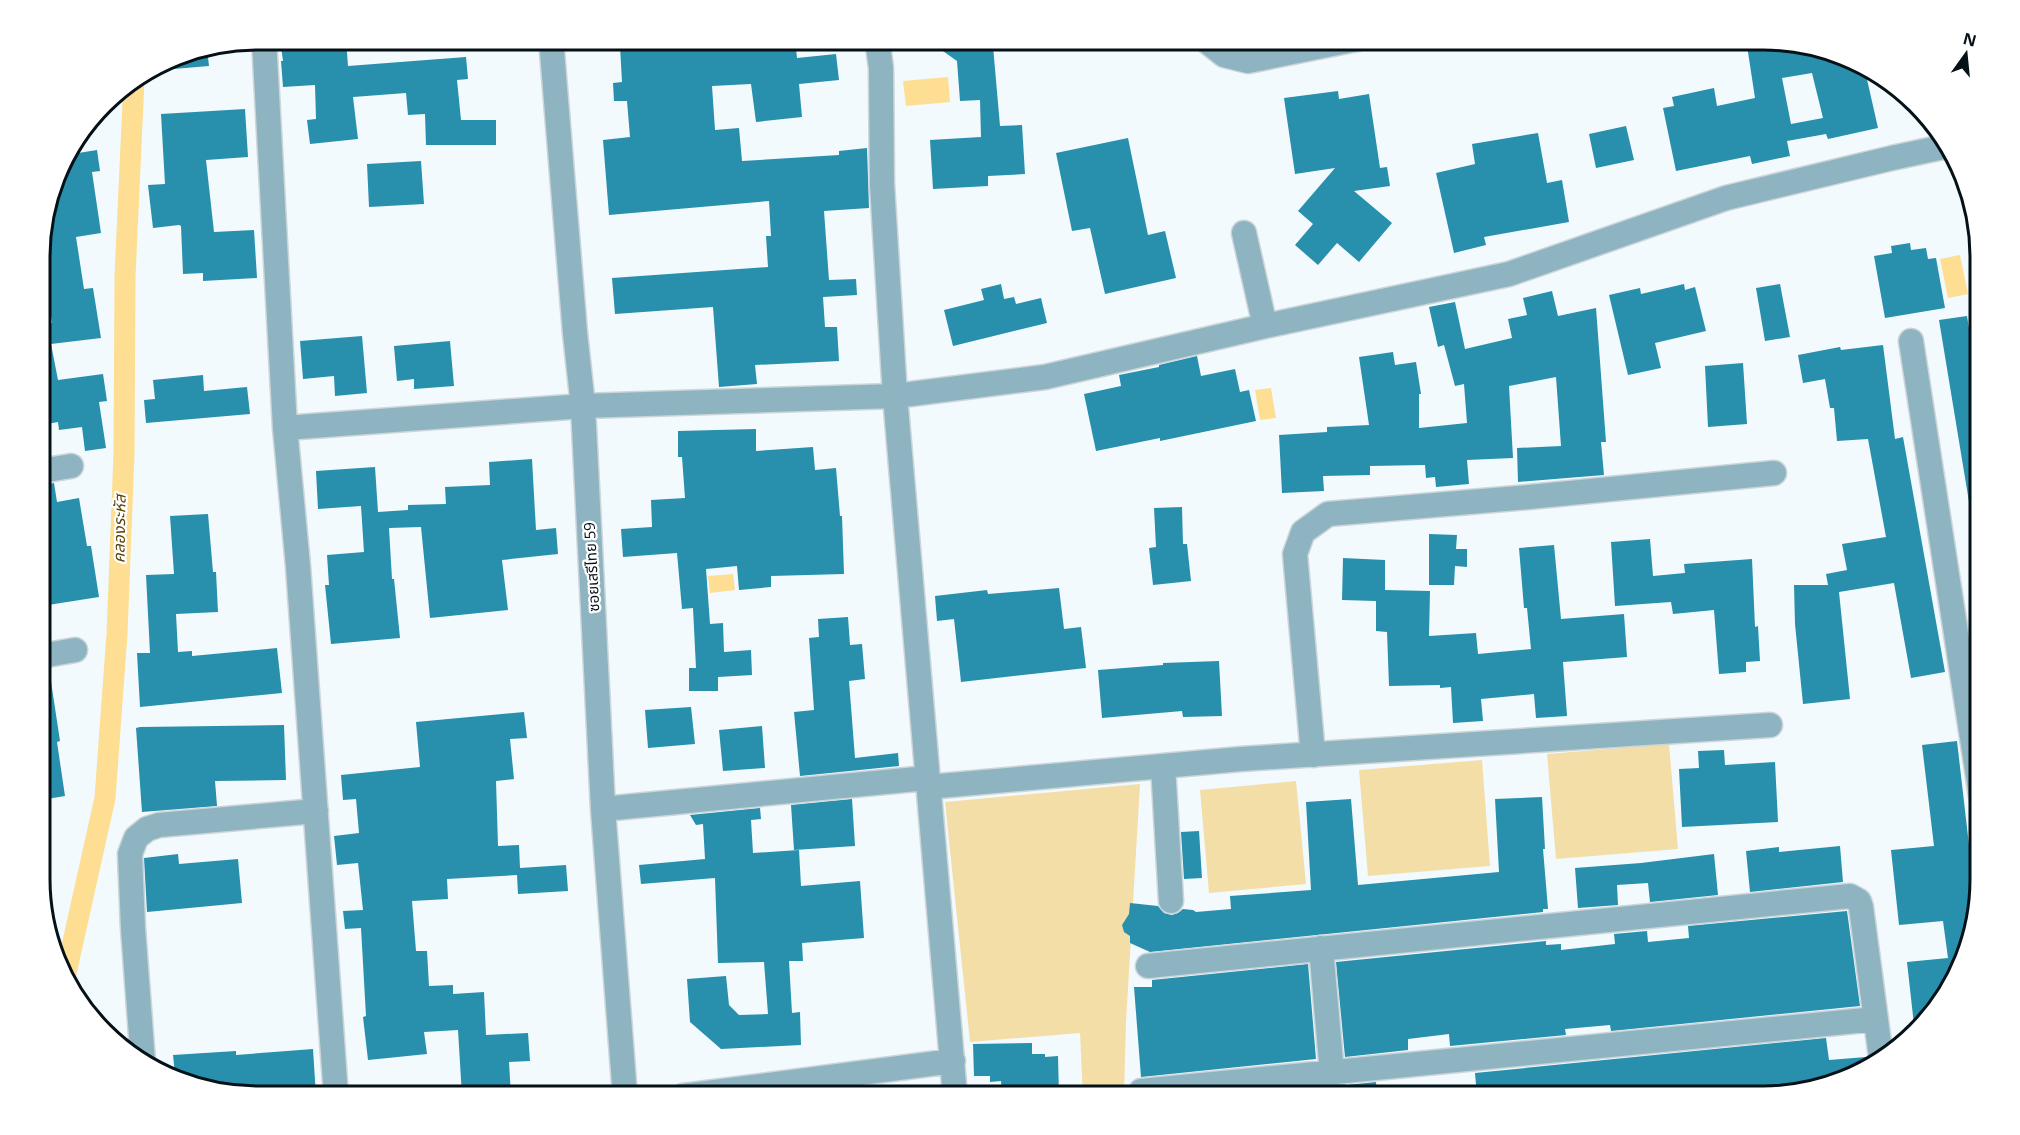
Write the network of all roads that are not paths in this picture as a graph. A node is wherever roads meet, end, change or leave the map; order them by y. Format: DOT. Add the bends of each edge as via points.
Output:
graph roads {
  1 [pos="265,50"];
  2 [pos="552,50"];
  3 [pos="879,50"];
  4 [pos="1217,50"];
  5 [pos="1302,50"];
  6 [pos="1939,148"];
  7 [pos="1244,233"];
  8 [pos="1265,326"];
  9 [pos="1911,341"];
  10 [pos="895,396"];
  11 [pos="583,406"];
  12 [pos="285,428"];
  13 [pos="71,466"];
  14 [pos="50,470"];
  15 [pos="1774,473"];
  16 [pos="75,650"];
  17 [pos="50,654"];
  18 [pos="1970,724"];
  19 [pos="1770,725"];
  20 [pos="1313,755"];
  21 [pos="1163,766"];
  22 [pos="928,783"];
  23 [pos="603,809"];
  24 [pos="316,811"];
  25 [pos="1171,901"];
  26 [pos="1321,948"];
  27 [pos="1148,966"];
  28 [pos="1876,1019"];
  29 [pos="1880,1049"];
  30 [pos="142,1051"];
  31 [pos="952,1061"];
  32 [pos="1333,1084"];
  33 [pos="1291,1085"];
  34 [pos="335,1086"];
  35 [pos="624,1086"];
  36 [pos="762,1086"];
  37 [pos="954,1086"];
  1 -- 12 [label="street"];
  2 -- 11 [label="street, ซอยเสรีไทย 59"];
  3 -- 10 [label="street"];
  4 -- 5 [label="street" via="1224,56 1248,61"];
  6 -- 8 [label="street" via="1726,198 1509,274"];
  7 -- 8 [label="street"];
  8 -- 10 [label="street" via="1045,377"];
  9 -- 18 [label="street"];
  10 -- 11 [label="street"];
  10 -- 22 [label="street"];
  11 -- 12 [label="street"];
  11 -- 23 [label="street, ซอยเสรีไทย 59"];
  12 -- 24 [label="street"];
  13 -- 14 [label="street"];
  15 -- 20 [label="street" via="1328,514 1303,532 1295,554"];
  16 -- 17 [label="street"];
  19 -- 20 [label="street"];
  20 -- 21 [label="street"];
  21 -- 22 [label="street"];
  21 -- 25 [label="street"];
  22 -- 23 [label="street"];
  22 -- 31 [label="street"];
  23 -- 35 [label="street, ซอยเสรีไทย 59"];
  24 -- 30 [label="street" via="159,825 136,838 130,854"];
  24 -- 34 [label="street"];
  26 -- 27 [label="street"];
  26 -- 28 [label="street" via="1850,896 1861,907"];
  26 -- 32 [label="street"];
  28 -- 29 [label="street"];
  28 -- 32 [label="street"];
  31 -- 36 [label="street"];
  31 -- 37 [label="street"];
  32 -- 33 [label="street"];
}
